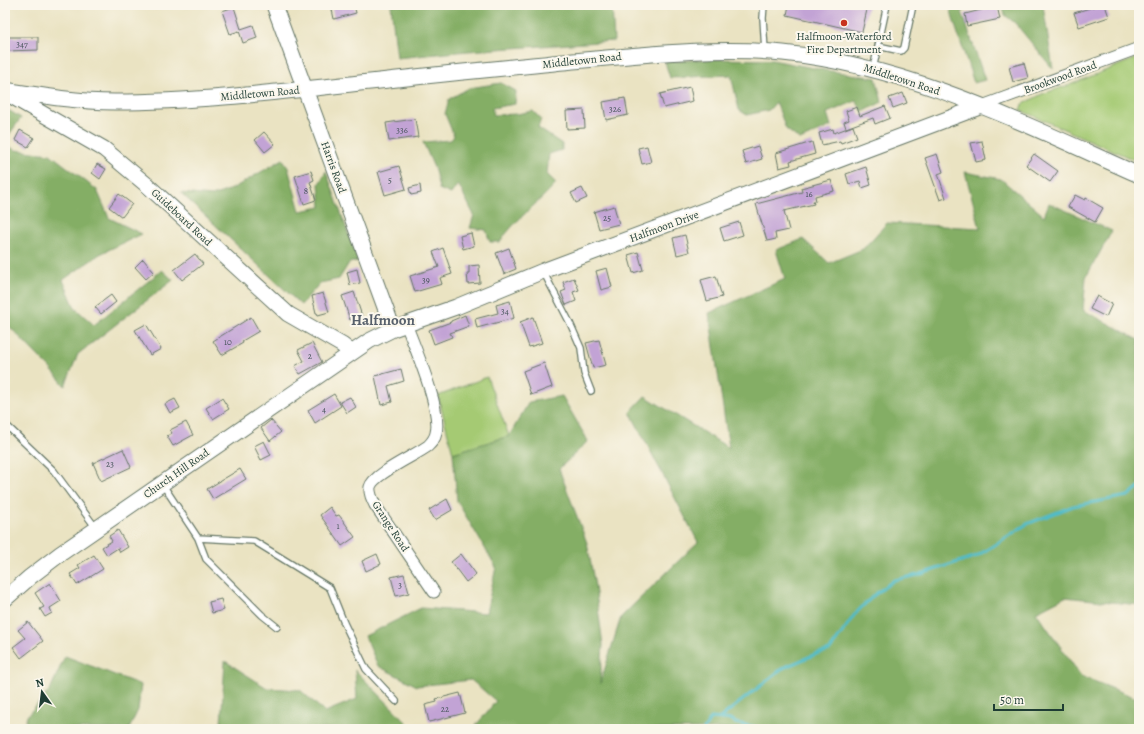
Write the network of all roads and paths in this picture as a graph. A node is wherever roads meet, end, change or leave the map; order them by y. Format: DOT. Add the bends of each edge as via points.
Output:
graph roads {
  1 [pos="274,5"];
  2 [pos="764,5"];
  3 [pos="887,5"];
  4 [pos="913,5"];
  5 [pos="878,46"];
  6 [pos="1139,48"];
  7 [pos="764,52"];
  8 [pos="873,69"];
  9 [pos="305,89"];
  10 [pos="5,91"];
  11 [pos="982,106"];
  12 [pos="1139,175"];
  13 [pos="543,271"];
  14 [pos="399,326"];
  15 [pos="350,352"];
  16 [pos="591,391"];
  17 [pos="5,424"];
  18 [pos="162,483"];
  19 [pos="96,528"];
  20 [pos="198,538"];
  21 [pos="434,592"];
  22 [pos="5,599"];
  23 [pos="277,627"];
  24 [pos="396,702"];
  1 -- 9 [label="street, Harris Road"];
  2 -- 7 [label="lane"];
  3 -- 5 [label="lane"];
  4 -- 5 [label="lane" via="904,48 898,51"];
  5 -- 8 [label="lane"];
  6 -- 11 [label="street, Brookwood Road"];
  7 -- 8 [label="street, Middletown Road" via="851,63"];
  7 -- 9 [label="street, Middletown Road" via="670,52"];
  8 -- 11 [label="street, Middletown Road"];
  9 -- 10 [label="street, Middletown Road" via="113,102 60,99"];
  9 -- 14 [label="street, Harris Road"];
  10 -- 15 [label="street, Guideboard Road" via="104,149 288,314"];
  11 -- 12 [label="street, Middletown Road"];
  11 -- 13 [label="street, Halfmoon Drive"];
  13 -- 14 [label="street, Halfmoon Drive" via="456,307"];
  13 -- 16 [label="lane" via="581,348 584,373"];
  14 -- 15 [label="street, Halfmoon Drive"];
  14 -- 21 [label="street, Grange Road" via="430,392 436,411 437,432 428,446 378,475 370,486 371,495 374,505"];
  15 -- 18 [label="street, Church Hill Road"];
  17 -- 19 [label="lane" via="54,471"];
  18 -- 19 [label="street, Church Hill Road"];
  18 -- 20 [label="lane"];
  19 -- 22 [label="street, Church Hill Road"];
  20 -- 23 [label="lane" via="206,559"];
  20 -- 24 [label="lane" via="254,541 330,588 366,669"];
}
